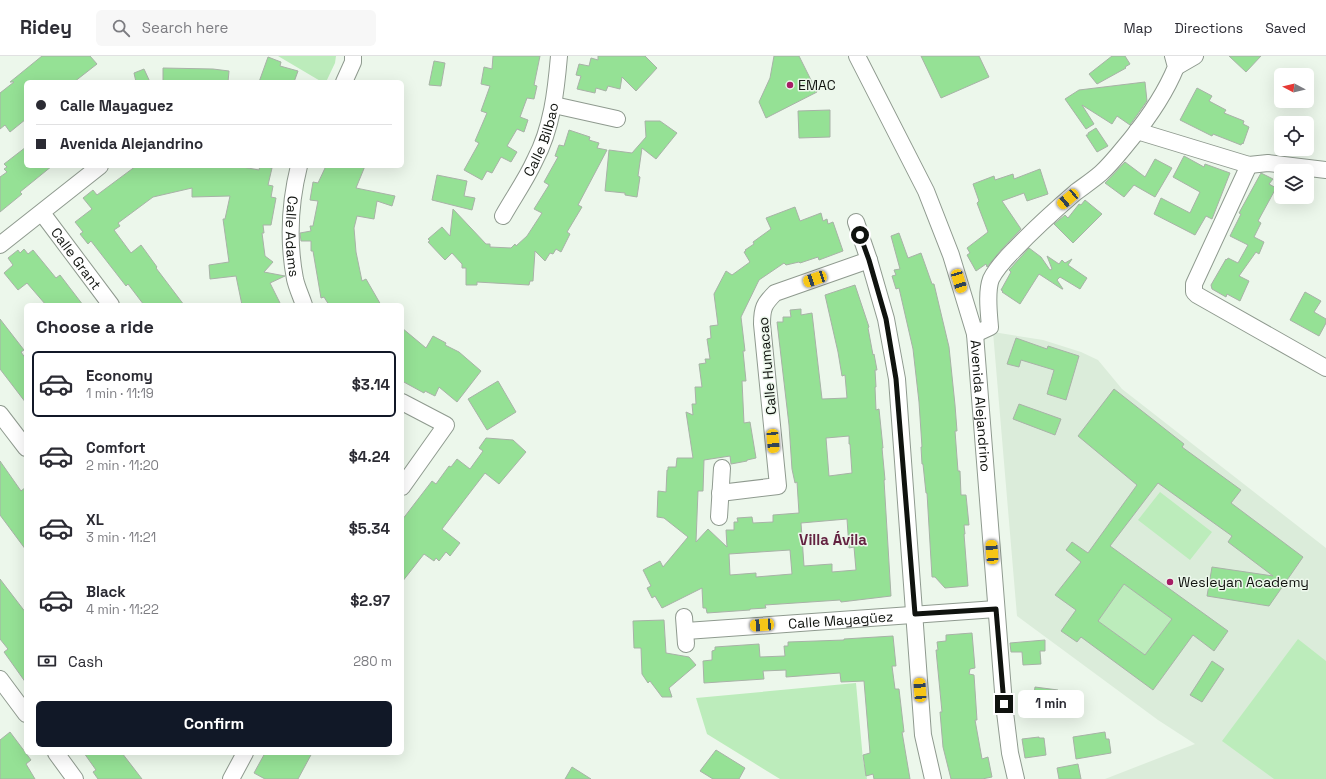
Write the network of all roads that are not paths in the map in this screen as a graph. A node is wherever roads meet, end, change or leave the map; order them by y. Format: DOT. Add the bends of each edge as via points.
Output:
graph roads {
  1 [pos="353,56"];
  2 [pos="559,56"];
  3 [pos="857,56"];
  4 [pos="1195,56"];
  5 [pos="1175,62"];
  6 [pos="345,80"];
  7 [pos="554,105"];
  8 [pos="617,119"];
  9 [pos="1137,131"];
  10 [pos="1248,165"];
  11 [pos="98,168"];
  12 [pos="298,168"];
  13 [pos="1326,170"];
  14 [pos="42,213"];
  15 [pos="503,216"];
  16 [pos="856,222"];
  17 [pos="0,244"];
  18 [pos="869,260"];
  19 [pos="110,303"];
  20 [pos="303,303"];
  21 [pos="975,334"];
  22 [pos="1326,368"];
  23 [pos="404,403"];
  24 [pos="0,414"];
  25 [pos="24,445"];
  26 [pos="722,468"];
  27 [pos="404,484"];
  28 [pos="720,493"];
  29 [pos="719,517"];
  30 [pos="996,609"];
  31 [pos="915,614"];
  32 [pos="685,630"];
  33 [pos="0,679"];
  34 [pos="24,711"];
  35 [pos="57,755"];
  36 [pos="244,755"];
  37 [pos="75,779"];
  38 [pos="231,779"];
  39 [pos="933,779"];
  40 [pos="1016,779"];
  1 -- 6 [label="street"];
  2 -- 7 [label="street, Calle Bilbao"];
  3 -- 21 [label="street, Avenida Alejandrino" via="926,191 951,255"];
  4 -- 5 [label="street"];
  5 -- 9 [label="street" via="1161,98"];
  7 -- 8 [label="street"];
  7 -- 15 [label="street, Calle Bilbao" via="536,160"];
  9 -- 10 [label="street"];
  9 -- 21 [label="street" via="1101,173 1057,208 1009,255 989,287 990,327"];
  10 -- 13 [label="street" via="1268,163"];
  10 -- 22 [label="street" via="1194,284 1194,292"];
  11 -- 14 [label="street"];
  12 -- 20 [label="street, Calle Adams" via="292,208 292,246 295,279"];
  14 -- 17 [label="street"];
  14 -- 19 [label="street, Calle Grant"];
  16 -- 18 [label="street"];
  18 -- 28 [label="street, Calle Humacao" via="775,293 767,301 762,310 762,324 778,486"];
  18 -- 31 [label="street" via="886,319 896,379"];
  21 -- 30 [label="street, Avenida Alejandrino"];
  23 -- 27 [label="street" via="446,425"];
  24 -- 25 [label="street"];
  26 -- 28 [label="street"];
  28 -- 29 [label="street"];
  30 -- 31 [label="street, Calle Mayagüez"];
  30 -- 40 [label="street, Avenida Alejandrino" via="1004,704"];
  31 -- 32 [label="street, Calle Mayagüez"];
  31 -- 39 [label="street" via="923,734"];
  33 -- 34 [label="street"];
  35 -- 37 [label="street"];
  36 -- 38 [label="street"];
}
